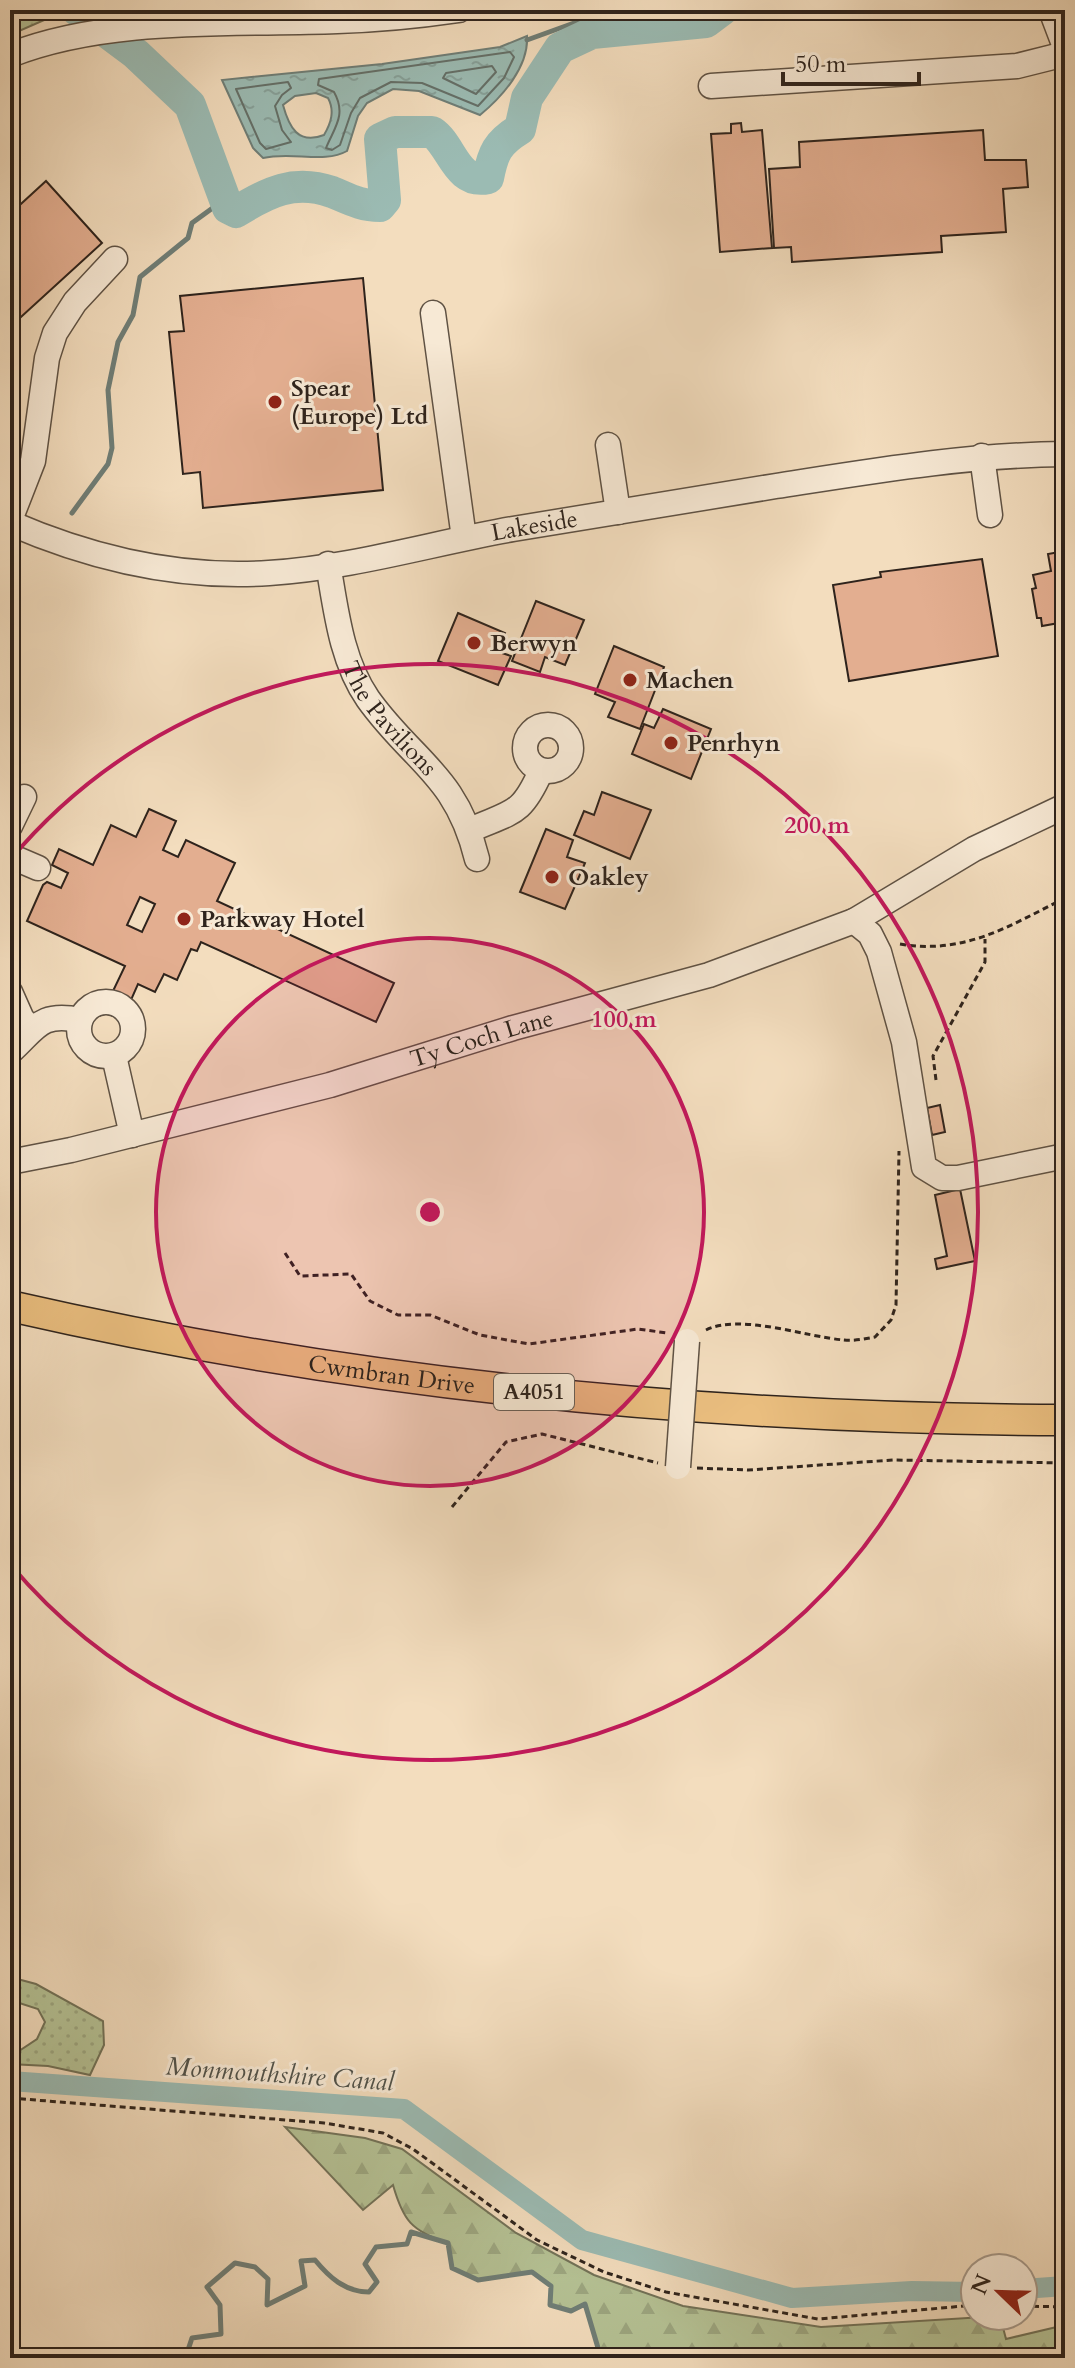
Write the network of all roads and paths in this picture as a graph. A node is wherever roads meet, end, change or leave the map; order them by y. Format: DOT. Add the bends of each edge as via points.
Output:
graph roads {
  1 [pos="459,10"];
  2 [pos="1051,10"];
  3 [pos="275,16"];
  4 [pos="1065,47"];
  5 [pos="1065,54"];
  6 [pos="10,55"];
  7 [pos="711,86"];
  8 [pos="115,259"];
  9 [pos="433,313"];
  10 [pos="608,445"];
  11 [pos="1065,454"];
  12 [pos="982,456"];
  13 [pos="618,512"];
  14 [pos="990,515"];
  15 [pos="10,521"];
  16 [pos="464,538"];
  17 [pos="328,564"];
  18 [pos="541,771"];
  19 [pos="24,797"];
  20 [pos="1065,806"];
  21 [pos="10,826"];
  22 [pos="470,830"];
  23 [pos="10,856"];
  24 [pos="477,859"];
  25 [pos="38,868"];
  26 [pos="1065,898"];
  27 [pos="862,928"];
  28 [pos="985,939"];
  29 [pos="10,992"];
  30 [pos="80,1020"];
  31 [pos="31,1028"];
  32 [pos="10,1052"];
  33 [pos="114,1056"];
  34 [pos="936,1080"];
  35 [pos="132,1135"];
  36 [pos="899,1147"];
  37 [pos="1065,1156"];
  38 [pos="10,1162"];
  39 [pos="285,1253"];
  40 [pos="10,1306"];
  41 [pos="687,1341"];
  42 [pos="1065,1420"];
  43 [pos="1065,1463"];
  44 [pos="678,1467"];
  45 [pos="452,1507"];
  46 [pos="10,2098"];
  47 [pos="1063,2270"];
  48 [pos="959,2306"];
  49 [pos="1039,2306"];
  50 [pos="1064,2307"];
  1 -- 3 [label="street" via="404,18"];
  2 -- 4 [label="street"];
  3 -- 6 [label="street" via="118,31"];
  5 -- 7 [label="street" via="1017,66"];
  8 -- 15 [label="street" via="55,333 33,461"];
  9 -- 16 [label="street"];
  10 -- 13 [label="street"];
  11 -- 12 [label="street, Lakeside"];
  12 -- 13 [label="street, Lakeside"];
  12 -- 14 [label="street"];
  13 -- 16 [label="street, Lakeside"];
  15 -- 17 [label="street, Lakeside" via="106,558 157,569 270,573"];
  16 -- 17 [label="street, Lakeside"];
  17 -- 22 [label="street, The Pavilions" via="342,643 366,696 440,778"];
  18 -- 22 [label="street" via="519,809"];
  19 -- 21 [label="street"];
  20 -- 27 [label="street, Ty Coch Lane" via="974,849"];
  22 -- 24 [label="street, The Pavilions"];
  23 -- 25 [label="street"];
  26 -- 28 [label="path"];
  27 -- 28 [label="path" via="891,942 928,949"];
  27 -- 35 [label="street, Ty Coch Lane" via="330,1085"];
  27 -- 37 [label="street" via="904,1042 924,1167 942,1178 958,1178"];
  28 -- 34 [label="path" via="985,962 933,1056"];
  29 -- 31 [label="street"];
  30 -- 31 [label="street" via="46,1019"];
  30 -- 33 [label="street" via="84,1045 97,1055"];
  30 -- 33 [label="street" via="98,1003 123,1007 134,1030 128,1046"];
  31 -- 32 [label="street"];
  33 -- 35 [label="street"];
  35 -- 38 [label="street, Ty Coch Lane"];
  36 -- 41 [label="path" via="896,1305 891,1320 875,1337 846,1341 729,1325 715,1326"];
  39 -- 41 [label="path" via="300,1276 351,1274 370,1301 398,1315 430,1315 480,1335 529,1344 638,1329"];
  40 -- 42 [label="main road, Cwmbran Drive / A4051" via="271,1357 546,1394 702,1408"];
  41 -- 44 [label="street, bridge"];
  43 -- 44 [label="path" via="893,1460 748,1470"];
  44 -- 45 [label="path" via="542,1434 506,1442"];
  46 -- 48 [label="path" via="324,2123 383,2133 537,2240 604,2272 681,2295 818,2319"];
  47 -- 50 [label="path"];
  49 -- 50 [label="path"];
}
